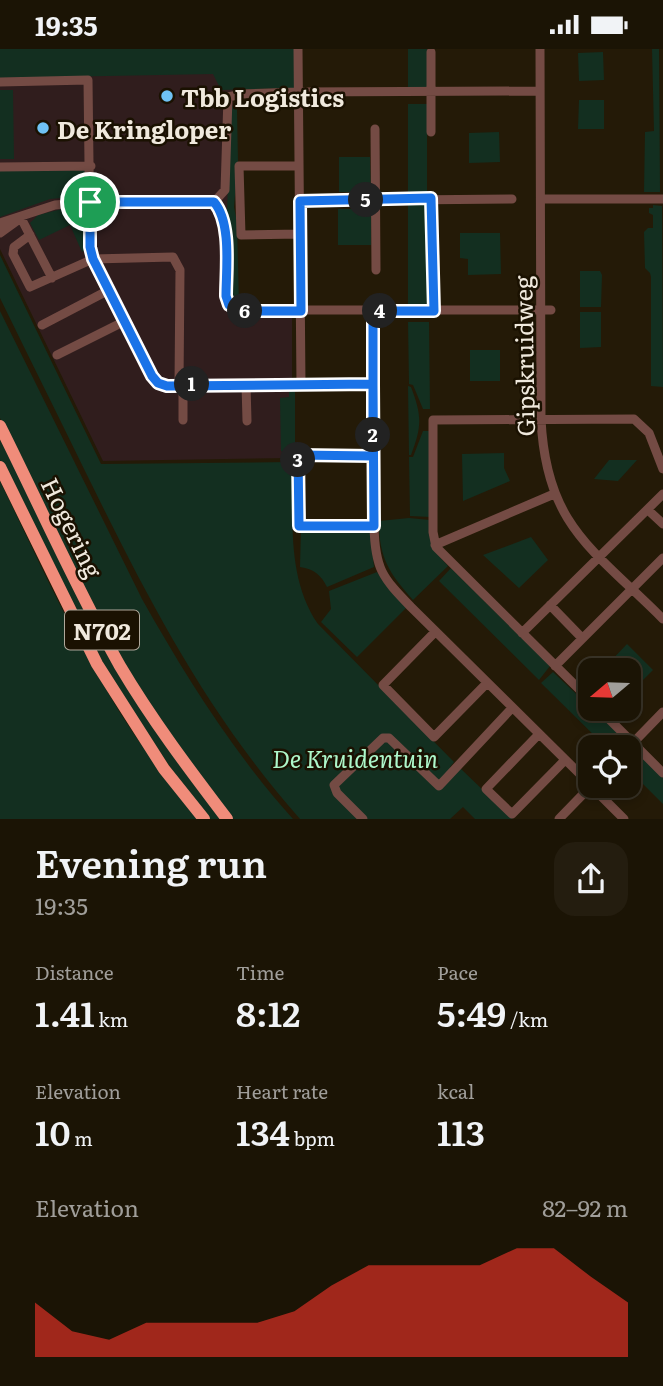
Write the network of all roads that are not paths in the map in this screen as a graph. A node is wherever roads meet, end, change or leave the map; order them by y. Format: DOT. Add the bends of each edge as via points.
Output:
graph roads {
  1 [pos="298,49"];
  2 [pos="540,49"];
  3 [pos="430,52"];
  4 [pos="0,82"];
  5 [pos="540,91"];
  6 [pos="298,92"];
  7 [pos="431,92"];
  8 [pos="375,129"];
  9 [pos="431,132"];
  10 [pos="91,166"];
  11 [pos="299,166"];
  12 [pos="0,167"];
  13 [pos="431,198"];
  14 [pos="512,199"];
  15 [pos="541,199"];
  16 [pos="663,199"];
  17 [pos="375,200"];
  18 [pos="300,201"];
  19 [pos="90,202"];
  20 [pos="214,202"];
  21 [pos="21,218"];
  22 [pos="0,223"];
  23 [pos="0,233"];
  24 [pos="30,235"];
  25 [pos="300,235"];
  26 [pos="93,259"];
  27 [pos="376,270"];
  28 [pos="52,278"];
  29 [pos="109,290"];
  30 [pos="301,311"];
  31 [pos="373,311"];
  32 [pos="434,311"];
  33 [pos="546,311"];
  34 [pos="125,321"];
  35 [pos="42,325"];
  36 [pos="57,355"];
  37 [pos="181,384"];
  38 [pos="246,384"];
  39 [pos="301,384"];
  40 [pos="373,384"];
  41 [pos="541,419"];
  42 [pos="183,421"];
  43 [pos="247,421"];
  44 [pos="0,426"];
  45 [pos="373,456"];
  46 [pos="0,467"];
  47 [pos="663,469"];
  48 [pos="554,494"];
  49 [pos="663,494"];
  50 [pos="650,511"];
  51 [pos="663,524"];
  52 [pos="374,526"];
  53 [pos="435,545"];
  54 [pos="598,556"];
  55 [pos="663,558"];
  56 [pos="632,588"];
  57 [pos="550,605"];
  58 [pos="663,618"];
  59 [pos="435,632"];
  60 [pos="522,633"];
  61 [pos="582,638"];
  62 [pos="555,666"];
  63 [pos="487,683"];
  64 [pos="578,688"];
  65 [pos="512,708"];
  66 [pos="663,712"];
  67 [pos="610,721"];
  68 [pos="539,734"];
  69 [pos="622,735"];
  70 [pos="641,735"];
  71 [pos="641,754"];
  72 [pos="565,760"];
  73 [pos="578,772"];
  74 [pos="663,773"];
  75 [pos="579,798"];
  76 [pos="601,798"];
  77 [pos="613,815"];
  78 [pos="204,819"];
  79 [pos="227,819"];
  80 [pos="363,819"];
  81 [pos="559,819"];
  82 [pos="624,819"];
  1 -- 6 [label="street"];
  2 -- 5 [label="street, Gipskruidweg"];
  3 -- 7 [label="street"];
  4 -- 10 [label="street" via="88,80"];
  5 -- 7 [label="street"];
  5 -- 15 [label="street, Gipskruidweg"];
  6 -- 7 [label="street"];
  6 -- 11 [label="street"];
  6 -- 20 [label="street" via="228,97 225,190"];
  7 -- 9 [label="street"];
  8 -- 17 [label="street"];
  10 -- 12 [label="street"];
  10 -- 19 [label="street"];
  11 -- 18 [label="street"];
  11 -- 25 [label="street" via="239,166 241,235"];
  13 -- 14 [label="street"];
  13 -- 17 [label="street"];
  13 -- 32 [label="street"];
  15 -- 16 [label="street"];
  15 -- 33 [label="street, Gipskruidweg"];
  17 -- 18 [label="street"];
  17 -- 27 [label="street"];
  18 -- 25 [label="street"];
  19 -- 20 [label="street"];
  19 -- 21 [label="street" via="55,205"];
  19 -- 26 [label="street"];
  20 -- 30 [label="street" via="225,228 229,305 248,311"];
  21 -- 22 [label="street"];
  21 -- 23 [label="street"];
  21 -- 24 [label="street"];
  24 -- 28 [label="street"];
  24 -- 28 [label="street" via="14,247 13,254 30,288"];
  25 -- 30 [label="street"];
  26 -- 28 [label="street"];
  26 -- 29 [label="street"];
  26 -- 37 [label="street" via="173,257 177,262"];
  29 -- 34 [label="street"];
  29 -- 35 [label="street"];
  30 -- 31 [label="street"];
  30 -- 39 [label="street"];
  31 -- 32 [label="street"];
  31 -- 40 [label="street"];
  32 -- 33 [label="street"];
  33 -- 41 [label="street, Gipskruidweg"];
  34 -- 36 [label="street"];
  34 -- 37 [label="street" via="158,383"];
  37 -- 38 [label="street"];
  37 -- 42 [label="street"];
  38 -- 39 [label="street"];
  38 -- 43 [label="street"];
  39 -- 40 [label="street"];
  40 -- 45 [label="street"];
  41 -- 47 [label="street" via="634,419 649,433"];
  41 -- 48 [label="street, Gipskruidweg"];
  41 -- 53 [label="street" via="433,420"];
  44 -- 79 [label="highway, Hogering / N702" via="121,666 173,748"];
  45 -- 52 [label="street"];
  45 -- 52 [label="street" via="298,455 299,526"];
  46 -- 78 [label="highway, Hogering / N702" via="97,664 164,768"];
  48 -- 53 [label="street"];
  48 -- 54 [label="street, Gipskruidweg" via="576,533"];
  49 -- 50 [label="street"];
  50 -- 51 [label="street"];
  50 -- 54 [label="street"];
  52 -- 59 [label="street" via="375,551 387,582"];
  53 -- 60 [label="street"];
  54 -- 56 [label="street, Gipskruidweg"];
  54 -- 57 [label="street"];
  55 -- 56 [label="street"];
  56 -- 58 [label="street, Gipskruidweg"];
  56 -- 61 [label="street"];
  57 -- 60 [label="street"];
  57 -- 61 [label="street"];
  59 -- 63 [label="street"];
  59 -- 63 [label="street" via="383,685 434,737"];
  60 -- 62 [label="street"];
  61 -- 62 [label="street"];
  62 -- 64 [label="street"];
  63 -- 65 [label="street"];
  65 -- 68 [label="street"];
  65 -- 80 [label="street" via="439,786 389,738 383,738 334,785"];
  66 -- 70 [label="street"];
  67 -- 69 [label="street"];
  68 -- 72 [label="street"];
  68 -- 72 [label="street" via="486,789 512,814"];
  71 -- 74 [label="street"];
  72 -- 73 [label="street"];
  75 -- 81 [label="street"];
  76 -- 77 [label="street"];
  77 -- 82 [label="street"];
}
